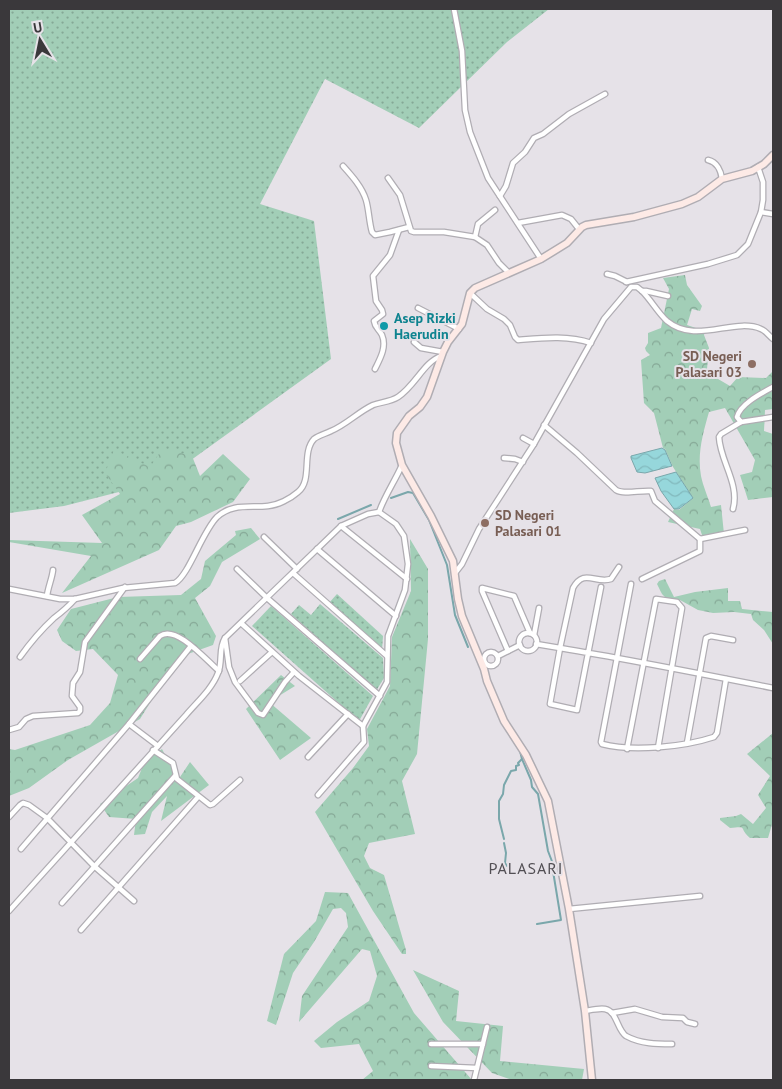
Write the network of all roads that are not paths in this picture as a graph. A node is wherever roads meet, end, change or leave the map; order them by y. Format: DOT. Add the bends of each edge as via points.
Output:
graph roads {
  1 [pos="454,9"];
  2 [pos="605,94"];
  3 [pos="773,155"];
  4 [pos="708,160"];
  5 [pos="343,166"];
  6 [pos="758,168"];
  7 [pos="388,178"];
  8 [pos="722,179"];
  9 [pos="500,196"];
  10 [pos="495,210"];
  11 [pos="761,212"];
  12 [pos="773,214"];
  13 [pos="518,223"];
  14 [pos="409,227"];
  15 [pos="579,229"];
  16 [pos="399,230"];
  17 [pos="475,237"];
  18 [pos="541,260"];
  19 [pos="510,274"];
  20 [pos="607,274"];
  21 [pos="626,282"];
  22 [pos="631,287"];
  23 [pos="642,291"];
  24 [pos="470,293"];
  25 [pos="668,296"];
  26 [pos="418,308"];
  27 [pos="459,329"];
  28 [pos="773,339"];
  29 [pos="414,342"];
  30 [pos="591,343"];
  31 [pos="442,354"];
  32 [pos="375,369"];
  33 [pos="773,387"];
  34 [pos="773,418"];
  35 [pos="740,422"];
  36 [pos="544,425"];
  37 [pos="523,438"];
  38 [pos="534,444"];
  39 [pos="504,458"];
  40 [pos="523,462"];
  41 [pos="402,465"];
  42 [pos="733,508"];
  43 [pos="379,512"];
  44 [pos="341,526"];
  45 [pos="745,530"];
  46 [pos="264,537"];
  47 [pos="700,539"];
  48 [pos="317,548"];
  49 [pos="619,567"];
  50 [pos="237,569"];
  51 [pos="297,569"];
  52 [pos="53,570"];
  53 [pos="293,573"];
  54 [pos="455,573"];
  55 [pos="407,579"];
  56 [pos="642,579"];
  57 [pos="631,584"];
  58 [pos="601,587"];
  59 [pos="125,588"];
  60 [pos="9,589"];
  61 [pos="47,596"];
  62 [pos="268,598"];
  63 [pos="75,599"];
  64 [pos="539,608"];
  65 [pos="396,616"];
  66 [pos="242,624"];
  67 [pos="532,634"];
  68 [pos="225,638"];
  69 [pos="733,640"];
  70 [pos="536,644"];
  71 [pos="191,646"];
  72 [pos="520,646"];
  73 [pos="560,648"];
  74 [pos="508,651"];
  75 [pos="272,652"];
  76 [pos="588,653"];
  77 [pos="387,656"];
  78 [pos="498,656"];
  79 [pos="20,657"];
  80 [pos="616,657"];
  81 [pos="140,659"];
  82 [pos="482,662"];
  83 [pos="644,663"];
  84 [pos="672,668"];
  85 [pos="219,671"];
  86 [pos="294,672"];
  87 [pos="699,673"];
  88 [pos="726,679"];
  89 [pos="240,681"];
  90 [pos="773,688"];
  91 [pos="380,696"];
  92 [pos="348,714"];
  93 [pos="129,724"];
  94 [pos="363,726"];
  95 [pos="9,730"];
  96 [pos="687,743"];
  97 [pos="158,746"];
  98 [pos="658,748"];
  99 [pos="627,749"];
  100 [pos="153,750"];
  101 [pos="308,757"];
  102 [pos="175,776"];
  103 [pos="240,780"];
  104 [pos="318,795"];
  105 [pos="198,796"];
  106 [pos="9,817"];
  107 [pos="48,818"];
  108 [pos="72,842"];
  109 [pos="21,849"];
  110 [pos="94,866"];
  111 [pos="118,887"];
  112 [pos="700,896"];
  113 [pos="134,901"];
  114 [pos="62,903"];
  115 [pos="569,909"];
  116 [pos="9,911"];
  117 [pos="81,930"];
  118 [pos="585,1011"];
  119 [pos="612,1013"];
  120 [pos="695,1024"];
  121 [pos="487,1027"];
  122 [pos="431,1044"];
  123 [pos="483,1044"];
  124 [pos="672,1044"];
  125 [pos="431,1066"];
  126 [pos="477,1068"];
  127 [pos="474,1080"];
  128 [pos="592,1080"];
  1 -- 9 [label="street" via="462,51 468,124 488,178"];
  2 -- 9 [label="street" via="534,138 513,163"];
  3 -- 6 [label="main road"];
  4 -- 8 [label="street" via="716,164"];
  5 -- 16 [label="street" via="367,202 372,232"];
  6 -- 8 [label="main road"];
  6 -- 11 [label="street" via="763,182"];
  7 -- 14 [label="street" via="400,196"];
  8 -- 15 [label="main road" via="698,197 682,204"];
  9 -- 13 [label="street"];
  10 -- 17 [label="street" via="478,224"];
  11 -- 12 [label="street"];
  11 -- 21 [label="street" via="748,244 737,255"];
  13 -- 15 [label="street" via="562,214"];
  13 -- 18 [label="street"];
  14 -- 16 [label="street"];
  14 -- 17 [label="street" via="414,232"];
  15 -- 18 [label="main road"];
  16 -- 32 [label="street" via="390,255 373,276 376,301 383,314 374,321 382,335 383,352"];
  17 -- 19 [label="street" via="487,245"];
  18 -- 19 [label="main road"];
  19 -- 24 [label="main road" via="481,284"];
  20 -- 21 [label="street"];
  21 -- 22 [label="street"];
  22 -- 23 [label="street"];
  22 -- 30 [label="street" via="604,319"];
  23 -- 25 [label="street"];
  23 -- 28 [label="street" via="667,321 684,329 702,332 760,328"];
  24 -- 27 [label="main road"];
  24 -- 30 [label="street" via="504,319 518,340 577,338"];
  26 -- 27 [label="street"];
  27 -- 31 [label="main road"];
  29 -- 31 [label="street" via="421,348"];
  30 -- 36 [label="street"];
  31 -- 41 [label="main road" via="427,396 397,432 396,443"];
  31 -- 59 [label="street" via="432,359 399,397 374,405 340,427 315,438 308,452 305,485 300,491 277,504 238,507 217,517 179,580"];
  33 -- 35 [label="street" via="740,411 737,417"];
  34 -- 35 [label="street"];
  35 -- 42 [label="street" via="719,437 734,490"];
  36 -- 38 [label="street"];
  36 -- 47 [label="street" via="620,493 650,491 656,501"];
  37 -- 38 [label="street"];
  38 -- 40 [label="street"];
  39 -- 40 [label="street"];
  40 -- 54 [label="street" via="479,529"];
  41 -- 43 [label="street"];
  41 -- 54 [label="main road" via="449,552"];
  43 -- 44 [label="street"];
  43 -- 55 [label="street" via="396,524 404,536"];
  44 -- 48 [label="street"];
  44 -- 55 [label="street"];
  45 -- 47 [label="street"];
  46 -- 51 [label="street"];
  47 -- 56 [label="street" via="700,551"];
  48 -- 51 [label="street"];
  48 -- 65 [label="street"];
  49 -- 73 [label="street" via="610,579 602,581 587,577 575,584"];
  50 -- 62 [label="street"];
  51 -- 53 [label="street"];
  52 -- 61 [label="street"];
  53 -- 62 [label="street"];
  53 -- 77 [label="street"];
  54 -- 82 [label="main road" via="462,616"];
  55 -- 65 [label="street"];
  57 -- 80 [label="street"];
  58 -- 76 [label="street"];
  59 -- 63 [label="street"];
  59 -- 95 [label="street" via="86,642 80,672 73,683 72,696 80,711 33,716"];
  60 -- 61 [label="street"];
  61 -- 63 [label="street"];
  62 -- 66 [label="street"];
  62 -- 91 [label="street"];
  63 -- 79 [label="street"];
  64 -- 67 [label="street"];
  65 -- 77 [label="street" via="388,636"];
  66 -- 68 [label="street"];
  66 -- 75 [label="street"];
  67 -- 70 [label="street"];
  67 -- 72 [label="street" via="522,636"];
  67 -- 74 [label="street" via="514,596 482,588"];
  68 -- 85 [label="street"];
  68 -- 86 [label="street" via="229,667 235,682 258,713 263,715"];
  69 -- 87 [label="street" via="706,638"];
  70 -- 72 [label="street" via="527,650"];
  70 -- 73 [label="street"];
  71 -- 81 [label="street" via="176,635 163,633"];
  71 -- 85 [label="street"];
  71 -- 93 [label="street"];
  72 -- 74 [label="street"];
  73 -- 76 [label="street"];
  73 -- 76 [label="street" via="550,704 578,710"];
  74 -- 78 [label="street"];
  75 -- 86 [label="street"];
  75 -- 89 [label="street"];
  76 -- 80 [label="street"];
  77 -- 91 [label="street" via="388,672"];
  78 -- 82 [label="street" via="490,652"];
  78 -- 82 [label="street" via="494,666"];
  80 -- 83 [label="street"];
  80 -- 99 [label="street" via="601,742"];
  82 -- 115 [label="main road" via="504,720 518,740 548,801"];
  83 -- 84 [label="street"];
  83 -- 84 [label="street" via="656,599 677,602 682,608"];
  83 -- 99 [label="street"];
  84 -- 87 [label="street"];
  84 -- 98 [label="street"];
  85 -- 97 [label="street"];
  86 -- 92 [label="street"];
  87 -- 88 [label="street"];
  87 -- 96 [label="street"];
  88 -- 90 [label="street"];
  88 -- 96 [label="street" via="717,733 714,737"];
  91 -- 94 [label="street"];
  92 -- 94 [label="street"];
  92 -- 101 [label="street"];
  93 -- 97 [label="street"];
  93 -- 107 [label="street"];
  94 -- 104 [label="street" via="364,742"];
  96 -- 98 [label="street"];
  97 -- 100 [label="street"];
  98 -- 99 [label="street"];
  100 -- 102 [label="street" via="173,763"];
  100 -- 108 [label="street"];
  102 -- 105 [label="street"];
  102 -- 110 [label="street"];
  103 -- 105 [label="street" via="212,804"];
  105 -- 111 [label="street"];
  106 -- 107 [label="street" via="26,803"];
  107 -- 108 [label="street"];
  107 -- 109 [label="street"];
  108 -- 110 [label="street"];
  108 -- 116 [label="street"];
  110 -- 111 [label="street"];
  110 -- 114 [label="street"];
  111 -- 113 [label="street"];
  111 -- 117 [label="street"];
  112 -- 115 [label="street"];
  115 -- 118 [label="main road"];
  118 -- 119 [label="street" via="605,1009"];
  118 -- 128 [label="main road"];
  119 -- 120 [label="street" via="639,1010 662,1017 684,1018"];
  119 -- 124 [label="street" via="627,1036 651,1044"];
  121 -- 123 [label="street"];
  122 -- 123 [label="street"];
  123 -- 126 [label="street"];
  125 -- 126 [label="street"];
  126 -- 127 [label="street"];
}
